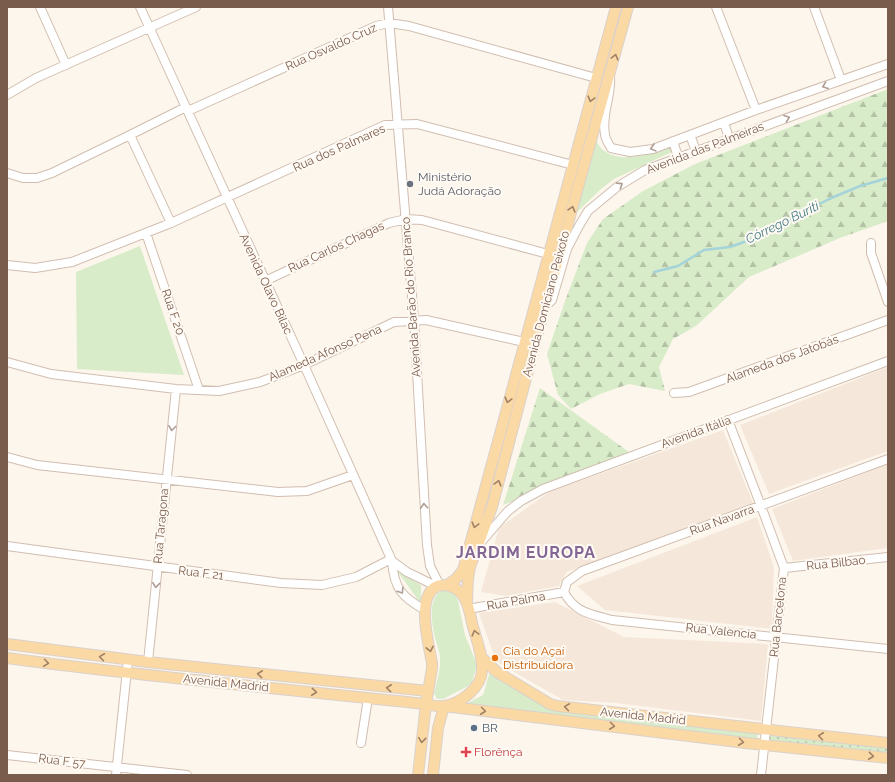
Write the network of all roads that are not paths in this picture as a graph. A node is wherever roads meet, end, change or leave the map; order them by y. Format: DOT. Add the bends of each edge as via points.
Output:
graph roads {
  1 [pos="40,7"];
  2 [pos="140,7"];
  3 [pos="196,7"];
  4 [pos="388,7"];
  5 [pos="616,7"];
  6 [pos="628,7"];
  7 [pos="716,7"];
  8 [pos="814,7"];
  9 [pos="389,23"];
  10 [pos="149,28"];
  11 [pos="888,64"];
  12 [pos="66,65"];
  13 [pos="610,73"];
  14 [pos="596,78"];
  15 [pos="841,80"];
  16 [pos="888,81"];
  17 [pos="7,95"];
  18 [pos="187,109"];
  19 [pos="756,110"];
  20 [pos="724,122"];
  21 [pos="398,124"];
  22 [pos="130,135"];
  23 [pos="690,135"];
  24 [pos="729,138"];
  25 [pos="673,141"];
  26 [pos="696,151"];
  27 [pos="678,157"];
  28 [pos="572,165"];
  29 [pos="7,173"];
  30 [pos="227,199"];
  31 [pos="406,219"];
  32 [pos="171,223"];
  33 [pos="146,233"];
  34 [pos="871,243"];
  35 [pos="548,254"];
  36 [pos="7,265"];
  37 [pos="265,280"];
  38 [pos="888,302"];
  39 [pos="544,310"];
  40 [pos="414,320"];
  41 [pos="888,320"];
  42 [pos="524,342"];
  43 [pos="888,360"];
  44 [pos="8,365"];
  45 [pos="304,365"];
  46 [pos="176,390"];
  47 [pos="199,390"];
  48 [pos="674,393"];
  49 [pos="728,420"];
  50 [pos="7,457"];
  51 [pos="888,459"];
  52 [pos="353,475"];
  53 [pos="166,479"];
  54 [pos="761,506"];
  55 [pos="492,507"];
  56 [pos="508,511"];
  57 [pos="480,543"];
  58 [pos="7,546"];
  59 [pos="888,557"];
  60 [pos="391,560"];
  61 [pos="158,567"];
  62 [pos="784,568"];
  63 [pos="441,586"];
  64 [pos="564,592"];
  65 [pos="468,605"];
  66 [pos="425,610"];
  67 [pos="776,637"];
  68 [pos="7,644"];
  69 [pos="888,649"];
  70 [pos="481,657"];
  71 [pos="7,658"];
  72 [pos="128,660"];
  73 [pos="148,662"];
  74 [pos="127,672"];
  75 [pos="428,691"];
  76 [pos="368,698"];
  77 [pos="426,704"];
  78 [pos="444,706"];
  79 [pos="766,729"];
  80 [pos="361,743"];
  81 [pos="888,744"];
  82 [pos="764,745"];
  83 [pos="7,755"];
  84 [pos="888,758"];
  85 [pos="116,771"];
  86 [pos="187,775"];
  87 [pos="418,775"];
  88 [pos="433,775"];
  89 [pos="761,775"];
  1 -- 12 [label="street"];
  2 -- 10 [label="street, Avenida Olavo Bilac"];
  3 -- 10 [label="street"];
  4 -- 9 [label="street, Avenida Barão do Rio Branco"];
  5 -- 14 [label="main road, Avenida Domiciano Peixoto"];
  13 -- 6 [label="main road, Avenida Domiciano Peixoto, one-way"];
  7 -- 19 [label="street"];
  8 -- 15 [label="street"];
  9 -- 14 [label="street, Rua Osvaldo Cruz" via="409,26"];
  9 -- 18 [label="street, Rua Osvaldo Cruz" via="376,26"];
  9 -- 21 [label="street, Avenida Barão do Rio Branco"];
  10 -- 12 [label="street"];
  10 -- 18 [label="street, Avenida Olavo Bilac"];
  11 -- 15 [label="street, Avenida das Palmeiras"];
  12 -- 17 [label="street" via="36,78"];
  25 -- 13 [label="street, Avenida das Palmeiras, one-way" via="653,149 630,152 611,148 604,135 604,115 611,87"];
  39 -- 13 [label="main road, Avenida Domiciano Peixoto, one-way"];
  14 -- 28 [label="main road, Avenida Domiciano Peixoto, one-way"];
  15 -- 19 [label="street, Avenida das Palmeiras, one-way"];
  24 -- 16 [label="street, Avenida das Palmeiras, one-way"];
  18 -- 22 [label="street"];
  18 -- 30 [label="street, Avenida Olavo Bilac"];
  19 -- 20 [label="street, Avenida das Palmeiras"];
  20 -- 23 [label="street, Avenida das Palmeiras"];
  20 -- 24 [label="street"];
  21 -- 28 [label="street, Rua dos Palmares" via="417,124"];
  21 -- 30 [label="street, Rua dos Palmares" via="385,126"];
  21 -- 31 [label="street, Avenida Barão do Rio Branco"];
  22 -- 29 [label="street" via="52,174 23,178"];
  22 -- 32 [label="street"];
  23 -- 25 [label="street, Avenida das Palmeiras"];
  23 -- 26 [label="street"];
  24 -- 26 [label="street, Avenida das Palmeiras"];
  25 -- 27 [label="street"];
  26 -- 27 [label="street, Avenida das Palmeiras"];
  39 -- 27 [label="street, Avenida das Palmeiras, one-way" via="552,300 567,249 588,211 617,187 645,170"];
  28 -- 35 [label="main road, Avenida Domiciano Peixoto"];
  30 -- 32 [label="street"];
  30 -- 37 [label="street, Avenida Olavo Bilac"];
  31 -- 35 [label="street, Rua Carlos Chagas" via="422,220"];
  31 -- 37 [label="street, Rua Carlos Chagas" via="389,223"];
  31 -- 40 [label="street, Avenida Barão do Rio Branco"];
  32 -- 33 [label="street"];
  33 -- 36 [label="street" via="72,262 35,268"];
  33 -- 47 [label="street, Rua F 20"];
  34 -- 38 [label="street" via="871,252"];
  35 -- 42 [label="main road, Avenida Domiciano Peixoto"];
  37 -- 45 [label="street, Avenida Olavo Bilac"];
  55 -- 39 [label="main road, Avenida Domiciano Peixoto, one-way"];
  40 -- 42 [label="street, Alameda Afonso Pena" via="426,320"];
  40 -- 45 [label="street, Alameda Afonso Pena" via="394,322"];
  63 -- 40 [label="street, Avenida Barão do Rio Branco, one-way" via="430,566 427,545"];
  41 -- 48 [label="street, Alameda dos Jatobás" via="689,392"];
  42 -- 63 [label="main road, Avenida Domiciano Peixoto, one-way" via="463,570 456,579"];
  43 -- 49 [label="street, Avenida Itália"];
  44 -- 46 [label="street, Alameda Afonso Pena" via="51,374"];
  45 -- 47 [label="street, Alameda Afonso Pena" via="260,382 220,391"];
  45 -- 52 [label="street, Avenida Olavo Bilac"];
  46 -- 47 [label="street, Alameda Afonso Pena"];
  46 -- 53 [label="street, Rua Taragona, one-way"];
  49 -- 54 [label="street, Rua Barcelona"];
  49 -- 56 [label="street, Avenida Itália" via="543,489"];
  50 -- 53 [label="street" via="37,464"];
  51 -- 54 [label="street, Rua Navarra"];
  52 -- 53 [label="street" via="307,491 278,492"];
  52 -- 60 [label="street, Avenida Olavo Bilac"];
  53 -- 61 [label="street, Rua Taragona"];
  54 -- 62 [label="street, Rua Barcelona"];
  54 -- 64 [label="street, Rua Navarra" via="582,571 567,582"];
  55 -- 56 [label="street" via="499,511"];
  55 -- 57 [label="main road, Avenida Domiciano Peixoto"];
  56 -- 57 [label="street, Avenida Itália"];
  57 -- 65 [label="main road, Avenida Domiciano Peixoto" via="470,567"];
  58 -- 61 [label="street, Rua F 21"];
  59 -- 62 [label="street, Rua Bilbao"];
  60 -- 61 [label="street, Rua F 21" via="356,577 322,585 281,583"];
  60 -- 63 [label="street" via="407,572"];
  60 -- 66 [label="street, Avenida Olavo Bilac, one-way" via="392,573 401,593"];
  61 -- 73 [label="street, Rua Taragona, one-way"];
  62 -- 67 [label="street, Rua Barcelona"];
  63 -- 65 [label="main road" via="457,589"];
  63 -- 66 [label="main road, Avenida Domiciano Peixoto" via="431,592"];
  64 -- 65 [label="street, Rua Palma"];
  64 -- 67 [label="street, Rua Valencia" via="570,602 583,612 612,620"];
  70 -- 65 [label="main road, one-way"];
  66 -- 75 [label="main road, one-way" via="432,662"];
  67 -- 69 [label="street, Rua Valencia"];
  67 -- 79 [label="street, Rua Barcelona"];
  72 -- 68 [label="main road, Avenida Madrid, one-way"];
  70 -- 78 [label="main road, Avenida Madrid" via="482,673 472,691"];
  79 -- 70 [label="main road, Avenida Madrid, one-way" via="557,706 497,672"];
  71 -- 74 [label="main road, Avenida Madrid, one-way"];
  72 -- 73 [label="main road, Avenida Madrid"];
  72 -- 74 [label="street"];
  75 -- 73 [label="main road, Avenida Madrid, one-way"];
  74 -- 76 [label="main road, Avenida Madrid, one-way"];
  74 -- 85 [label="street"];
  75 -- 77 [label="main road"];
  76 -- 77 [label="main road, Avenida Madrid"];
  76 -- 80 [label="street"];
  77 -- 78 [label="main road, Avenida Madrid"];
  77 -- 87 [label="main road, one-way"];
  78 -- 82 [label="main road, Avenida Madrid, one-way"];
  78 -- 88 [label="main road" via="438,728"];
  81 -- 79 [label="main road, Avenida Madrid, one-way"];
  79 -- 82 [label="street, Rua Barcelona"];
  82 -- 84 [label="main road, Avenida Madrid, one-way"];
  82 -- 89 [label="street, Rua Barcelona"];
  83 -- 85 [label="street, Rua F 57"];
  85 -- 86 [label="street, Rua F 57"];
}
